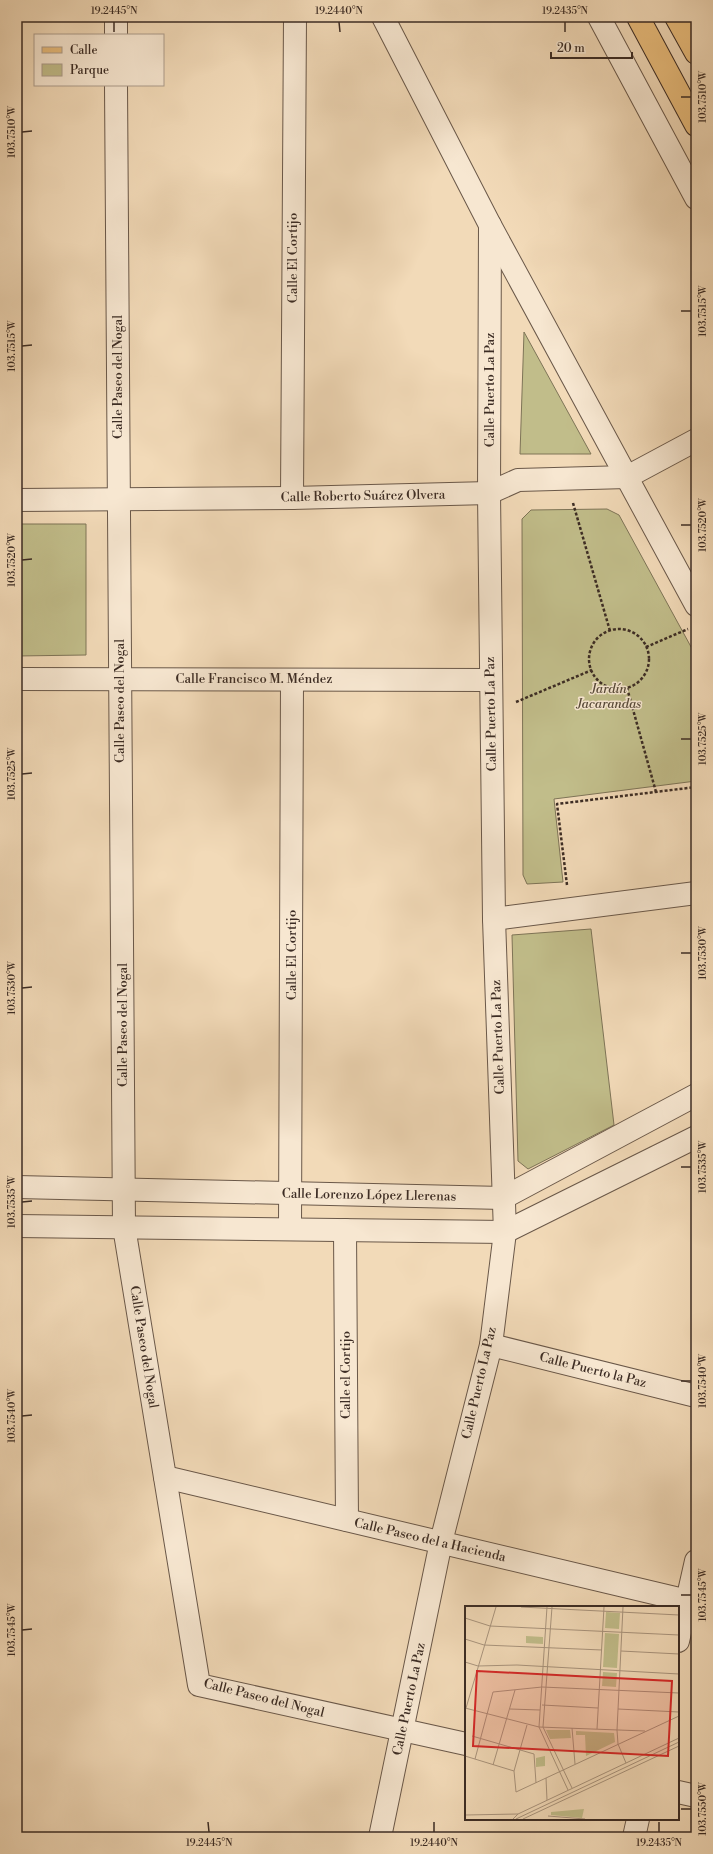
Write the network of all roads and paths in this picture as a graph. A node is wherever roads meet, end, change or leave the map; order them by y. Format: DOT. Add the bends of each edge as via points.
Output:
graph roads {
  1 [pos="116,17"];
  2 [pos="295,17"];
  3 [pos="384,17"];
  4 [pos="599,17"];
  5 [pos="638,17"];
  6 [pos="676,17"];
  7 [pos="116,34"];
  8 [pos="696,53"];
  9 [pos="116,86"];
  10 [pos="696,125"];
  11 [pos="696,198"];
  12 [pos="490,224"];
  13 [pos="696,440"];
  14 [pos="627,477"];
  15 [pos="489,493"];
  16 [pos="292,498"];
  17 [pos="119,499"];
  18 [pos="17,500"];
  19 [pos="573,502"];
  20 [pos="696,605"];
  21 [pos="692,628"];
  22 [pos="610,631"];
  23 [pos="646,647"];
  24 [pos="592,670"];
  25 [pos="17,678"];
  26 [pos="120,679"];
  27 [pos="292,680"];
  28 [pos="491,680"];
  29 [pos="626,688"];
  30 [pos="516,703"];
  31 [pos="696,787"];
  32 [pos="656,792"];
  33 [pos="568,889"];
  34 [pos="696,893"];
  35 [pos="494,919"];
  36 [pos="696,1095"];
  37 [pos="696,1137"];
  38 [pos="17,1187"];
  39 [pos="124,1189"];
  40 [pos="292,1193"];
  41 [pos="503,1198"];
  42 [pos="17,1226"];
  43 [pos="124,1227"];
  44 [pos="290,1229"];
  45 [pos="345,1230"];
  46 [pos="505,1232"];
  47 [pos="491,1345"];
  48 [pos="696,1396"];
  49 [pos="165,1476"];
  50 [pos="347,1520"];
  51 [pos="440,1542"];
  52 [pos="696,1561"];
  53 [pos="692,1602"];
  54 [pos="679,1638"];
  55 [pos="402,1730"];
  56 [pos="465,1744"];
  57 [pos="679,1792"];
  58 [pos="696,1796"];
  59 [pos="638,1820"];
  60 [pos="380,1837"];
  61 [pos="634,1837"];
  1 -- 7 [label="street"];
  2 -- 16 [label="street, Calle El Cortijo"];
  3 -- 12 [label="street"];
  4 -- 11 [label="street"];
  5 -- 10 [label="main road"];
  6 -- 8 [label="main road"];
  9 -- 17 [label="street, Calle Paseo del Nogal"];
  12 -- 14 [label="street"];
  12 -- 15 [label="street, Calle Puerto La Paz"];
  13 -- 14 [label="street, Calle Roberto Suárez Olvera"];
  14 -- 15 [label="street, Calle Roberto Suárez Olvera" via="518,480"];
  14 -- 20 [label="street"];
  15 -- 16 [label="street, Calle Roberto Suárez Olvera"];
  15 -- 28 [label="street, Calle Puerto La Paz"];
  16 -- 17 [label="street, Calle Roberto Suárez Olvera"];
  17 -- 18 [label="street, Calle Roberto Suárez Olvera"];
  17 -- 26 [label="street, Calle Paseo del Nogal"];
  19 -- 22 [label="path"];
  21 -- 23 [label="path"];
  22 -- 23 [label="path" via="623,629 633,632 641,638"];
  22 -- 24 [label="path" via="596,641 591,650 589,660"];
  23 -- 29 [label="path" via="649,656 645,675 639,682"];
  24 -- 29 [label="path" via="603,684 612,688"];
  24 -- 30 [label="path"];
  25 -- 26 [label="street, Calle Francisco M. Méndez"];
  26 -- 27 [label="street, Calle Francisco M. Méndez"];
  26 -- 39 [label="street, Calle Paseo del Nogal"];
  27 -- 28 [label="street, Calle Francisco M. Méndez"];
  27 -- 40 [label="street, Calle El Cortijo"];
  28 -- 35 [label="street, Calle Puerto La Paz"];
  29 -- 32 [label="path"];
  31 -- 32 [label="path"];
  32 -- 33 [label="path" via="557,804"];
  34 -- 35 [label="street"];
  35 -- 41 [label="street, Calle Puerto La Paz"];
  36 -- 41 [label="street, Calle Lorenzo López Llerenas"];
  37 -- 46 [label="street"];
  38 -- 39 [label="street, Calle Lorenzo López Llerenas"];
  39 -- 40 [label="street, Calle Lorenzo López Llerenas"];
  39 -- 43 [label="street, Calle Paseo del Nogal"];
  40 -- 41 [label="street, Calle Lorenzo López Llerenas"];
  40 -- 44 [label="street, Calle El Cortijo"];
  41 -- 46 [label="street, Calle Puerto La Paz"];
  42 -- 43 [label="street"];
  43 -- 44 [label="street"];
  43 -- 49 [label="street, Calle Paseo del Nogal"];
  44 -- 45 [label="street"];
  45 -- 46 [label="street"];
  45 -- 50 [label="street, Calle el Cortijo"];
  46 -- 47 [label="street, Calle Puerto La Paz"];
  47 -- 48 [label="street, Calle Puerto la Paz"];
  47 -- 51 [label="street, Calle Puerto La Paz"];
  49 -- 50 [label="street, Calle Paseo del a Hacienda"];
  49 -- 55 [label="street, Calle Paseo del Nogal" via="199,1685"];
  50 -- 51 [label="street, Calle Paseo del a Hacienda"];
  51 -- 53 [label="street, Calle Paseo del a Hacienda"];
  51 -- 55 [label="street, Calle Puerto La Paz"];
  52 -- 53 [label="street"];
  53 -- 54 [label="street"];
  55 -- 56 [label="street, Calle Paseo del Nogal"];
  55 -- 60 [label="street, Calle Puerto La Paz"];
  57 -- 58 [label="street"];
  59 -- 61 [label="street"];
}
